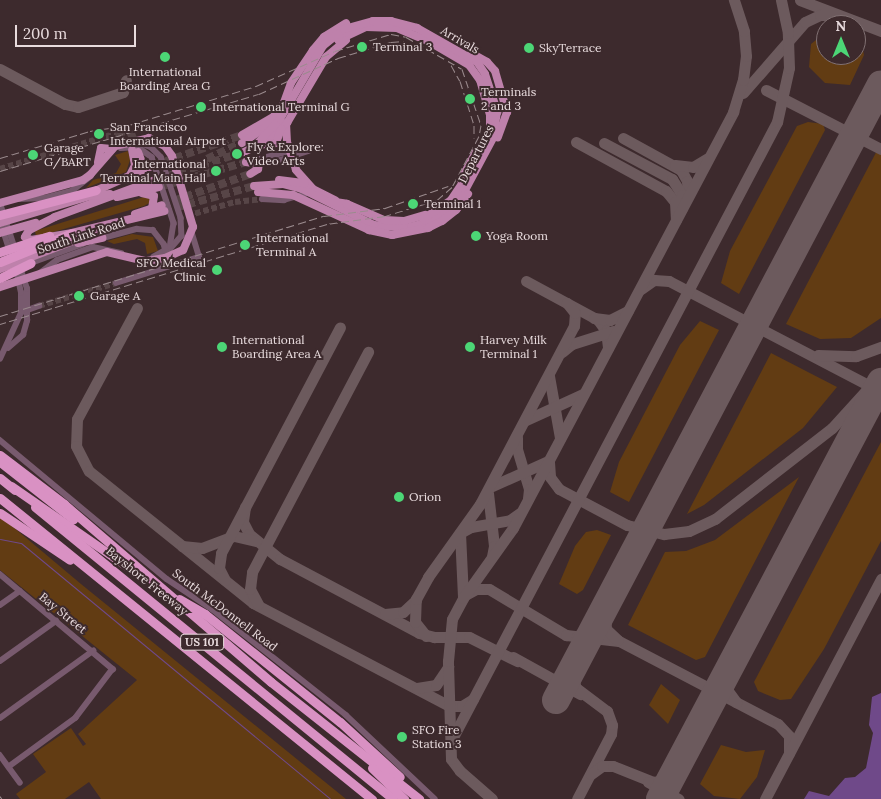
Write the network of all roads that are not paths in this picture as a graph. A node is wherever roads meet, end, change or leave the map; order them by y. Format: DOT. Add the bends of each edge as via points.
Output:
graph roads {
  1 [pos="328,41"];
  2 [pos="428,41"];
  3 [pos="455,46"];
  4 [pos="328,55"];
  5 [pos="462,63"];
  6 [pos="310,72"];
  7 [pos="485,74"];
  8 [pos="306,90"];
  9 [pos="283,109"];
  10 [pos="490,128"];
  11 [pos="244,139"];
  12 [pos="131,140"];
  13 [pos="290,141"];
  14 [pos="256,146"];
  15 [pos="481,151"];
  16 [pos="244,152"];
  17 [pos="489,155"];
  18 [pos="248,162"];
  19 [pos="271,164"];
  20 [pos="474,165"];
  21 [pos="264,166"];
  22 [pos="298,168"];
  23 [pos="252,173"];
  24 [pos="466,176"];
  25 [pos="127,178"];
  26 [pos="467,187"];
  27 [pos="310,189"];
  28 [pos="96,190"];
  29 [pos="122,193"];
  30 [pos="259,193"];
  31 [pos="457,193"];
  32 [pos="136,194"];
  33 [pos="108,198"];
  34 [pos="14,199"];
  35 [pos="322,199"];
  36 [pos="77,200"];
  37 [pos="0,202"];
  38 [pos="62,202"];
  39 [pos="313,202"];
  40 [pos="346,206"];
  41 [pos="152,208"];
  42 [pos="456,210"];
  43 [pos="0,215"];
  44 [pos="369,215"];
  45 [pos="187,216"];
  46 [pos="55,217"];
  47 [pos="0,221"];
  48 [pos="119,222"];
  49 [pos="373,224"];
  50 [pos="0,232"];
  51 [pos="72,232"];
  52 [pos="49,236"];
  53 [pos="102,238"];
  54 [pos="68,246"];
  55 [pos="24,248"];
  56 [pos="1,258"];
  57 [pos="92,258"];
  58 [pos="132,259"];
  59 [pos="168,259"];
  60 [pos="152,261"];
  61 [pos="31,263"];
  62 [pos="174,265"];
  63 [pos="163,268"];
  64 [pos="38,275"];
  65 [pos="0,277"];
  66 [pos="116,282"];
  67 [pos="0,287"];
  68 [pos="27,293"];
  69 [pos="24,311"];
  70 [pos="8,348"];
  71 [pos="0,359"];
  72 [pos="0,440"];
  73 [pos="0,454"];
  74 [pos="0,462"];
  75 [pos="0,478"];
  76 [pos="11,486"];
  77 [pos="0,498"];
  78 [pos="0,513"];
  79 [pos="138,570"];
  80 [pos="1,576"];
  81 [pos="110,585"];
  82 [pos="20,591"];
  83 [pos="0,605"];
  84 [pos="56,620"];
  85 [pos="93,651"];
  86 [pos="0,661"];
  87 [pos="0,718"];
  88 [pos="342,737"];
  89 [pos="0,755"];
  90 [pos="9,767"];
  91 [pos="20,783"];
  92 [pos="372,799"];
  93 [pos="393,799"];
  94 [pos="404,799"];
  95 [pos="421,799"];
  96 [pos="435,799"];
  1 -- 3 [label="main road, Arrivals" via="356,24 391,21 417,28"];
  1 -- 4 [label="main road"];
  1 -- 9 [label="main road, Arrivals"];
  2 -- 3 [label="main road"];
  2 -- 5 [label="main road, Departures"];
  2 -- 6 [label="main road, Departures" via="396,28 353,30 331,45"];
  3 -- 5 [label="main road"];
  3 -- 7 [label="main road, Arrivals" via="477,62"];
  3 -- 9 [label="main road, Departures" via="400,18 374,16 351,21 328,33 313,50 291,83"];
  3 -- 17 [label="main road, Departures" via="492,66 506,106 505,122"];
  4 -- 5 [label="main road, Arrivals" via="356,35 387,30 404,34"];
  4 -- 8 [label="main road, Arrivals"];
  5 -- 7 [label="main road"];
  5 -- 10 [label="main road, Departures" via="480,80 490,115"];
  5 -- 24 [label="main road, Arrivals" via="475,80 488,125"];
  6 -- 9 [label="main road, Departures"];
  6 -- 40 [label="main road" via="288,114 287,142 296,170 303,180"];
  7 -- 26 [label="main road, Arrivals" via="497,112 497,129"];
  8 -- 13 [label="main road" via="291,127"];
  8 -- 14 [label="main road, Arrivals" via="281,129 276,143"];
  9 -- 11 [label="main road, Departures" via="264,128"];
  9 -- 14 [label="main road, Arrivals"];
  10 -- 15 [label="main road, Departures"];
  10 -- 17 [label="main road"];
  12 -- 34 [label="main road" via="112,149 101,148 97,168 82,180"];
  12 -- 58 [label="street" via="151,147 161,157 183,229 178,244 168,252"];
  12 -- 60 [label="main road" via="149,138 168,149 192,223 191,237 183,250"];
  14 -- 16 [label="main road, Arrivals"];
  15 -- 20 [label="main road, Departures"];
  15 -- 24 [label="main road" via="468,155 472,160"];
  17 -- 20 [label="main road"];
  17 -- 42 [label="main road, Departures"];
  18 -- 19 [label="street" via="307,149"];
  18 -- 23 [label="main road" via="259,164"];
  20 -- 24 [label="main road, Departures"];
  21 -- 23 [label="street"];
  22 -- 27 [label="main road"];
  24 -- 26 [label="main road"];
  24 -- 31 [label="main road, Departures"];
  24 -- 44 [label="main road, Arrivals" via="448,199 424,216 396,222"];
  25 -- 25 [label="main road" via="152,166 143,165 135,151 134,169"];
  25 -- 28 [label="main road"];
  26 -- 49 [label="main road, Arrivals" via="446,211 422,224 404,228"];
  27 -- 30 [label="street" via="284,200"];
  27 -- 30 [label="main road" via="292,180 268,184"];
  27 -- 35 [label="main road, Arrivals"];
  27 -- 40 [label="main road"];
  28 -- 36 [label="main road"];
  28 -- 38 [label="highway"];
  29 -- 32 [label="main road" via="157,183"];
  29 -- 33 [label="main road"];
  29 -- 36 [label="main road"];
  30 -- 39 [label="main road, Departures" via="293,195"];
  31 -- 40 [label="main road, Departures" via="436,213 403,224 376,221"];
  31 -- 42 [label="main road"];
  32 -- 33 [label="main road"];
  32 -- 41 [label="main road" via="152,194 155,201"];
  33 -- 46 [label="main road"];
  34 -- 37 [label="main road"];
  34 -- 64 [label="street" via="44,198 78,189 102,160 120,148 134,146 142,149 156,166 174,226 173,240 166,252 142,259 107,248 92,247 57,260"];
  35 -- 40 [label="main road, Arrivals"];
  35 -- 49 [label="main road, Arrivals"];
  36 -- 38 [label="main road"];
  37 -- 68 [label="street"];
  38 -- 43 [label="highway"];
  38 -- 47 [label="main road"];
  39 -- 40 [label="main road, Departures"];
  39 -- 42 [label="main road, Departures" via="369,230 392,235 428,228"];
  40 -- 44 [label="main road, Arrivals"];
  41 -- 48 [label="main road"];
  41 -- 48 [label="main road" via="163,208"];
  44 -- 49 [label="main road"];
  45 -- 62 [label="street" via="199,257"];
  46 -- 50 [label="main road"];
  46 -- 52 [label="main road" via="25,235 31,240"];
  47 -- 69 [label="street" via="20,285"];
  48 -- 51 [label="main road"];
  48 -- 54 [label="main road"];
  51 -- 52 [label="main road"];
  51 -- 55 [label="highway"];
  52 -- 55 [label="highway"];
  53 -- 54 [label="main road"];
  53 -- 59 [label="street, South Link Road" via="142,228 153,230 162,240"];
  54 -- 56 [label="main road"];
  54 -- 61 [label="street, South Link Road"];
  55 -- 56 [label="highway"];
  57 -- 58 [label="main road" via="114,252"];
  57 -- 60 [label="main road" via="117,255 140,266"];
  57 -- 64 [label="main road"];
  58 -- 60 [label="main road"];
  59 -- 62 [label="street"];
  59 -- 63 [label="street"];
  61 -- 65 [label="highway"];
  62 -- 63 [label="street"];
  63 -- 66 [label="street"];
  64 -- 67 [label="main road"];
  68 -- 69 [label="street"];
  68 -- 69 [label="street" via="38,306"];
  69 -- 70 [label="street"];
  69 -- 70 [label="street" via="23,335"];
  70 -- 71 [label="street"];
  72 -- 96 [label="street, South McDonnell Road" via="163,576 218,614 346,714"];
  73 -- 79 [label="highway"];
  74 -- 79 [label="highway"];
  75 -- 76 [label="highway, Bayshore Freeway / US 101"];
  76 -- 93 [label="highway, Bayshore Freeway / US 101"];
  76 -- 95 [label="highway" via="108,554 205,614 347,728"];
  77 -- 81 [label="highway, US 101"];
  78 -- 81 [label="highway"];
  79 -- 88 [label="highway"];
  80 -- 82 [label="street, Bay Street"];
  81 -- 92 [label="highway, US 101"];
  82 -- 83 [label="street"];
  82 -- 84 [label="street, Bay Street"];
  84 -- 85 [label="street, Bay Street"];
  84 -- 86 [label="street"];
  85 -- 87 [label="street"];
  85 -- 90 [label="street, Bay Street" via="112,669 76,718"];
  88 -- 94 [label="highway"];
  88 -- 95 [label="highway"];
  89 -- 90 [label="street"];
  90 -- 91 [label="street"];
}
